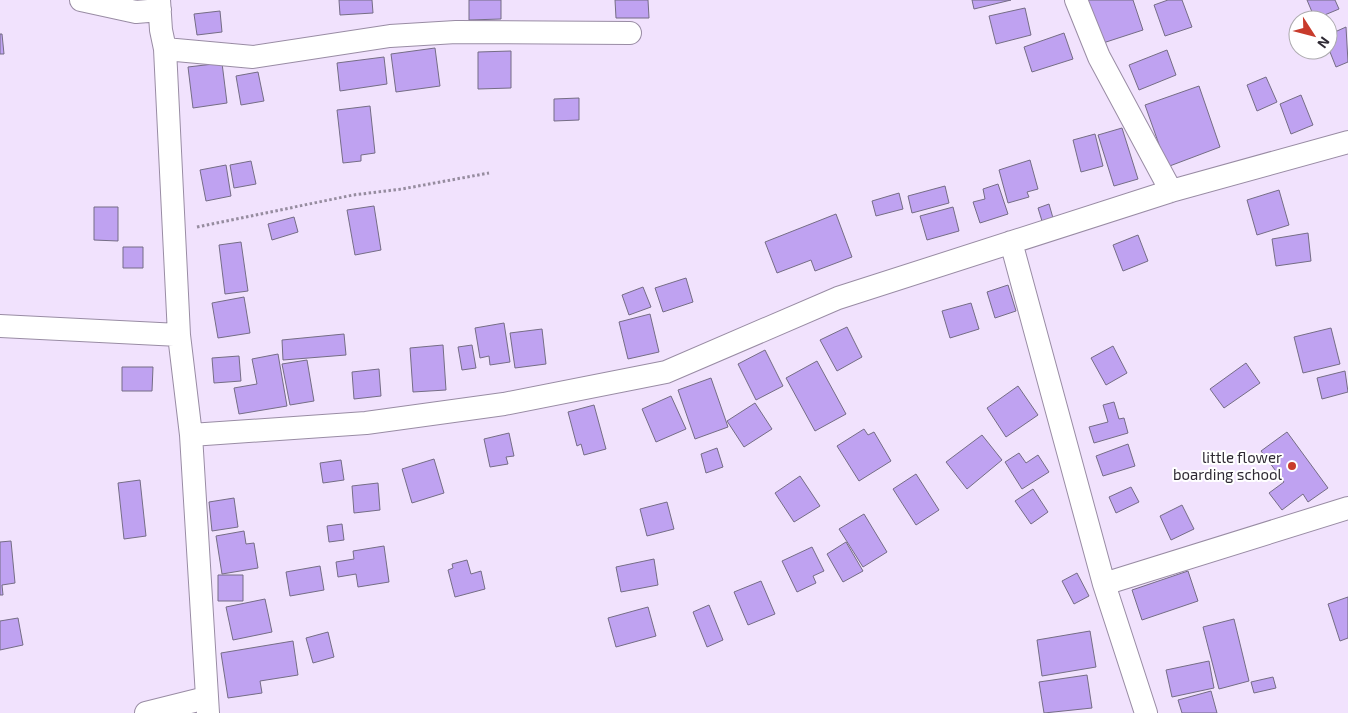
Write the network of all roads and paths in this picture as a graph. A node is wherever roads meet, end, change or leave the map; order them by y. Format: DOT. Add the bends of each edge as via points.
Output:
graph roads {
  1 [pos="81,0"];
  2 [pos="1076,0"];
  3 [pos="159,5"];
  4 [pos="630,33"];
  5 [pos="165,49"];
  6 [pos="1348,142"];
  7 [pos="489,173"];
  8 [pos="1170,190"];
  9 [pos="174,231"];
  10 [pos="1011,242"];
  11 [pos="0,326"];
  12 [pos="179,335"];
  13 [pos="191,435"];
  14 [pos="1348,508"];
  15 [pos="1104,584"];
  16 [pos="207,706"];
  17 [pos="146,713"];
  18 [pos="1146,713"];
  1 -- 3 [label="street" via="136,12"];
  2 -- 8 [label="street" via="1100,57"];
  3 -- 5 [label="street"];
  4 -- 5 [label="street" via="456,32 399,36 253,57"];
  5 -- 9 [label="street"];
  6 -- 8 [label="street"];
  7 -- 9 [label="path" via="402,190 353,195"];
  8 -- 10 [label="street"];
  9 -- 12 [label="street"];
  10 -- 13 [label="street" via="838,298 666,372 504,404 366,424"];
  10 -- 15 [label="street"];
  11 -- 12 [label="street"];
  12 -- 13 [label="street"];
  13 -- 16 [label="street"];
  14 -- 15 [label="street"];
  15 -- 18 [label="street"];
  16 -- 17 [label="street"];
}
